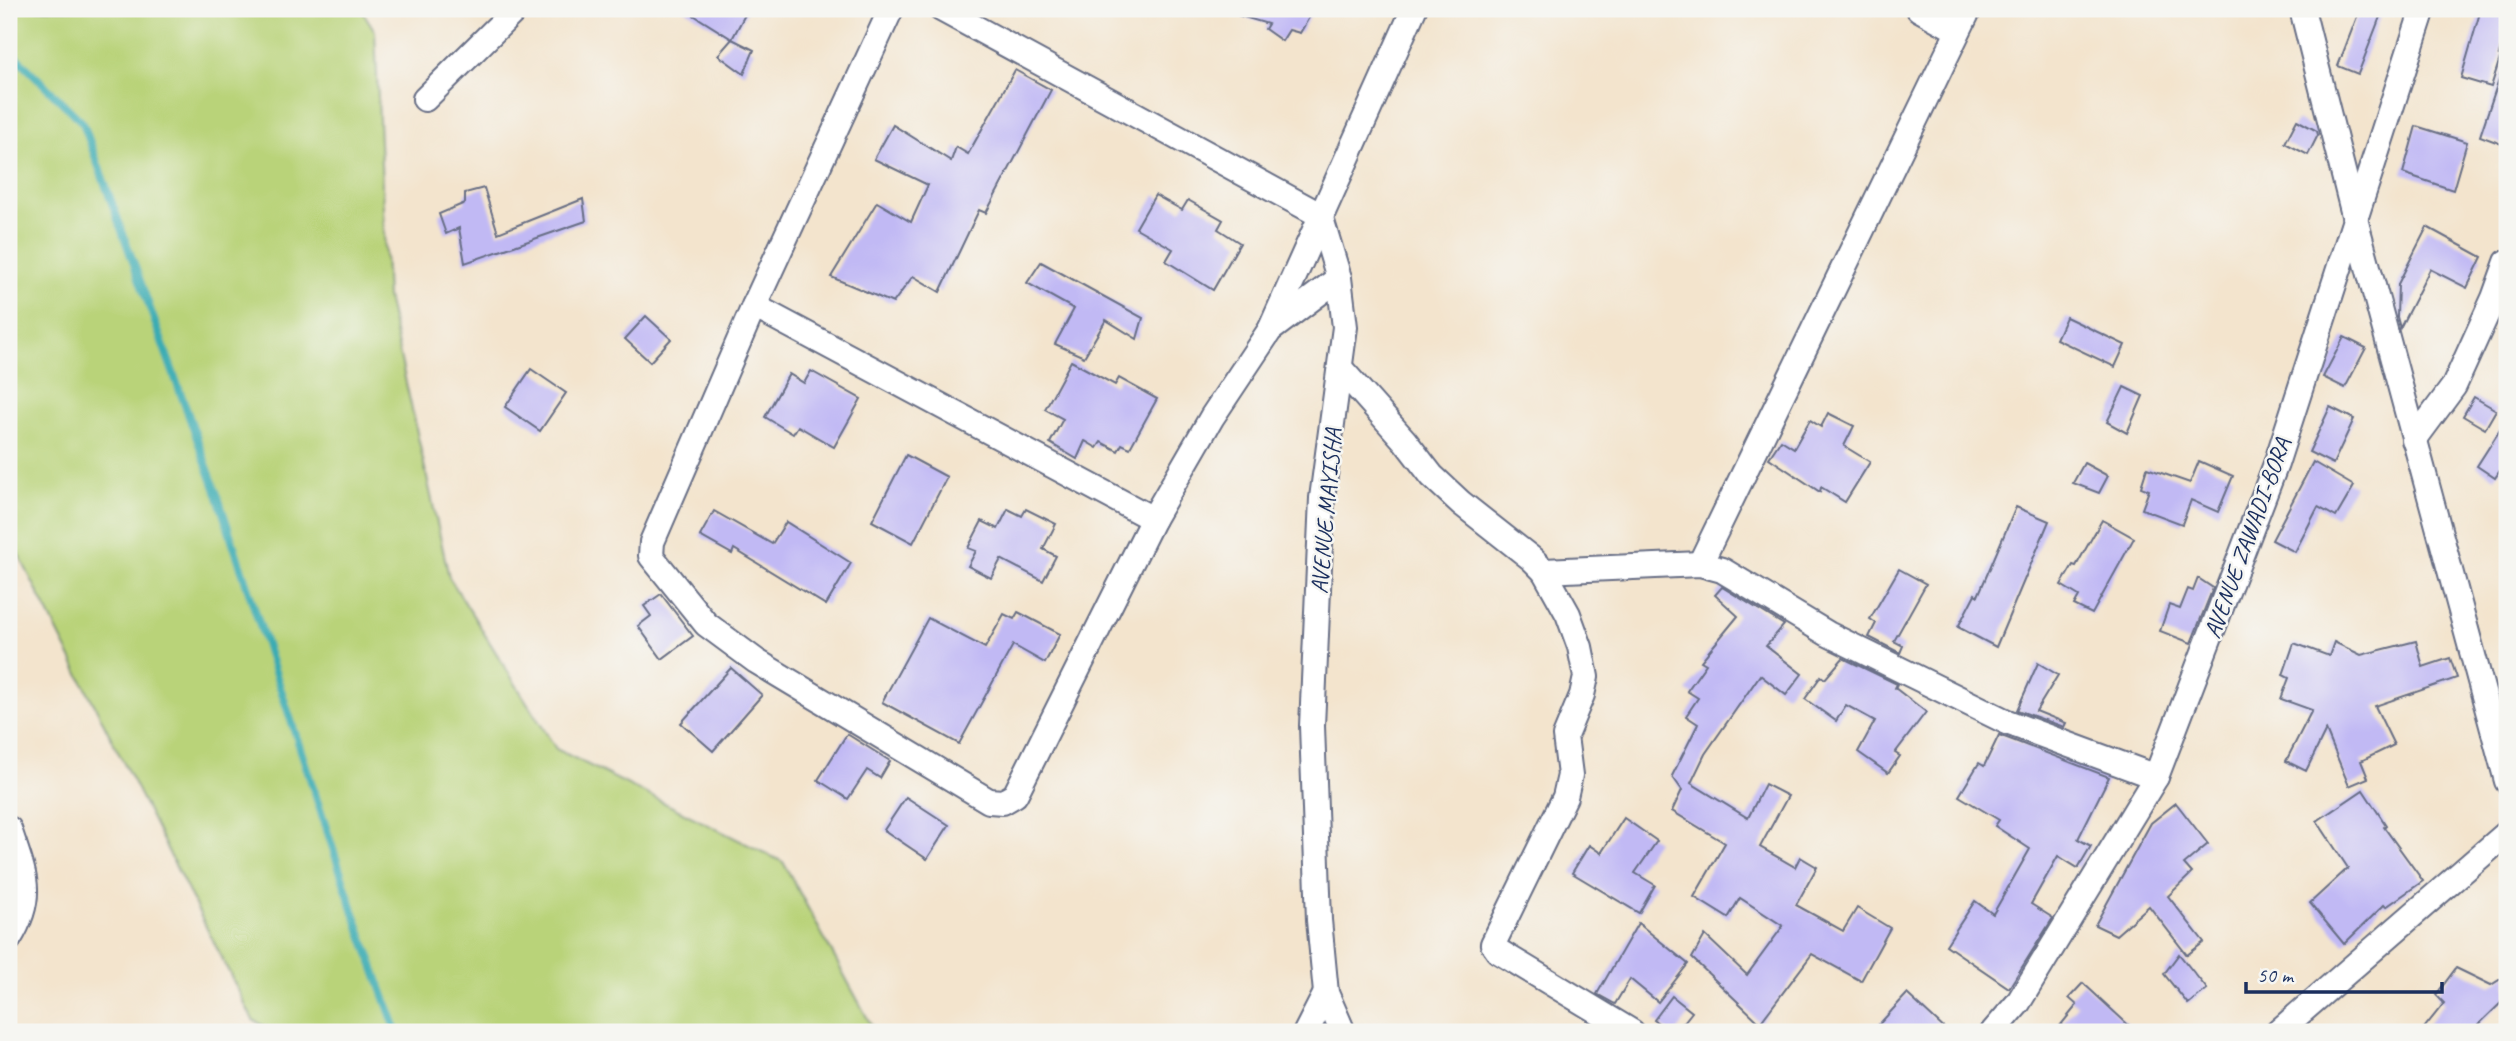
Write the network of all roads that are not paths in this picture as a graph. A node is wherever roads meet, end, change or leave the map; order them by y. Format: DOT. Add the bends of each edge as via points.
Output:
graph roads {
  1 [pos="516,9"];
  2 [pos="891,9"];
  3 [pos="941,9"];
  4 [pos="1414,9"];
  5 [pos="1919,9"];
  6 [pos="2302,9"];
  7 [pos="2423,9"];
  8 [pos="1963,19"];
  9 [pos="425,99"];
  10 [pos="1320,215"];
  11 [pos="2355,219"];
  12 [pos="2507,262"];
  13 [pos="1339,278"];
  14 [pos="754,306"];
  15 [pos="1270,330"];
  16 [pos="1341,369"];
  17 [pos="2414,440"];
  18 [pos="1153,519"];
  19 [pos="1700,564"];
  20 [pos="1544,571"];
  21 [pos="2157,776"];
  22 [pos="2507,781"];
  23 [pos="9,829"];
  24 [pos="2507,833"];
  25 [pos="9,939"];
  26 [pos="1326,993"];
  27 [pos="1306,1032"];
  28 [pos="1343,1032"];
  29 [pos="1632,1032"];
  30 [pos="1993,1032"];
  31 [pos="2278,1032"];
  1 -- 9 [label="street"];
  2 -- 14 [label="street"];
  3 -- 10 [label="street"];
  4 -- 10 [label="street"];
  5 -- 8 [label="street"];
  6 -- 11 [label="street"];
  7 -- 11 [label="street, AVENUE ZAWADI-BORA"];
  8 -- 19 [label="street"];
  10 -- 13 [label="street, AVENUE MAYISHA"];
  10 -- 15 [label="street"];
  11 -- 17 [label="street"];
  11 -- 21 [label="street, AVENUE ZAWADI-BORA" via="2276,464"];
  12 -- 17 [label="street" via="2454,386"];
  13 -- 15 [label="street"];
  13 -- 16 [label="street, AVENUE MAYISHA" via="1345,327"];
  14 -- 18 [label="street"];
  14 -- 18 [label="street" via="652,542 651,556 706,624 755,661 989,801 1003,802 1015,795"];
  15 -- 18 [label="street" via="1212,417"];
  16 -- 20 [label="street" via="1432,477"];
  16 -- 26 [label="street, AVENUE MAYISHA" via="1322,498 1312,726"];
  17 -- 22 [label="street"];
  19 -- 20 [label="street"];
  19 -- 21 [label="street" via="1722,570 1828,634 2007,722"];
  20 -- 29 [label="street" via="1574,629 1586,677 1565,736 1570,775 1565,797 1493,944"];
  21 -- 30 [label="street, AVENUE ZAWADI-BORA" via="2018,1003"];
  23 -- 25 [label="street" via="25,887 25,905"];
  24 -- 31 [label="street"];
  26 -- 27 [label="street"];
  26 -- 28 [label="street, AVENUE MAYISHA"];
}
